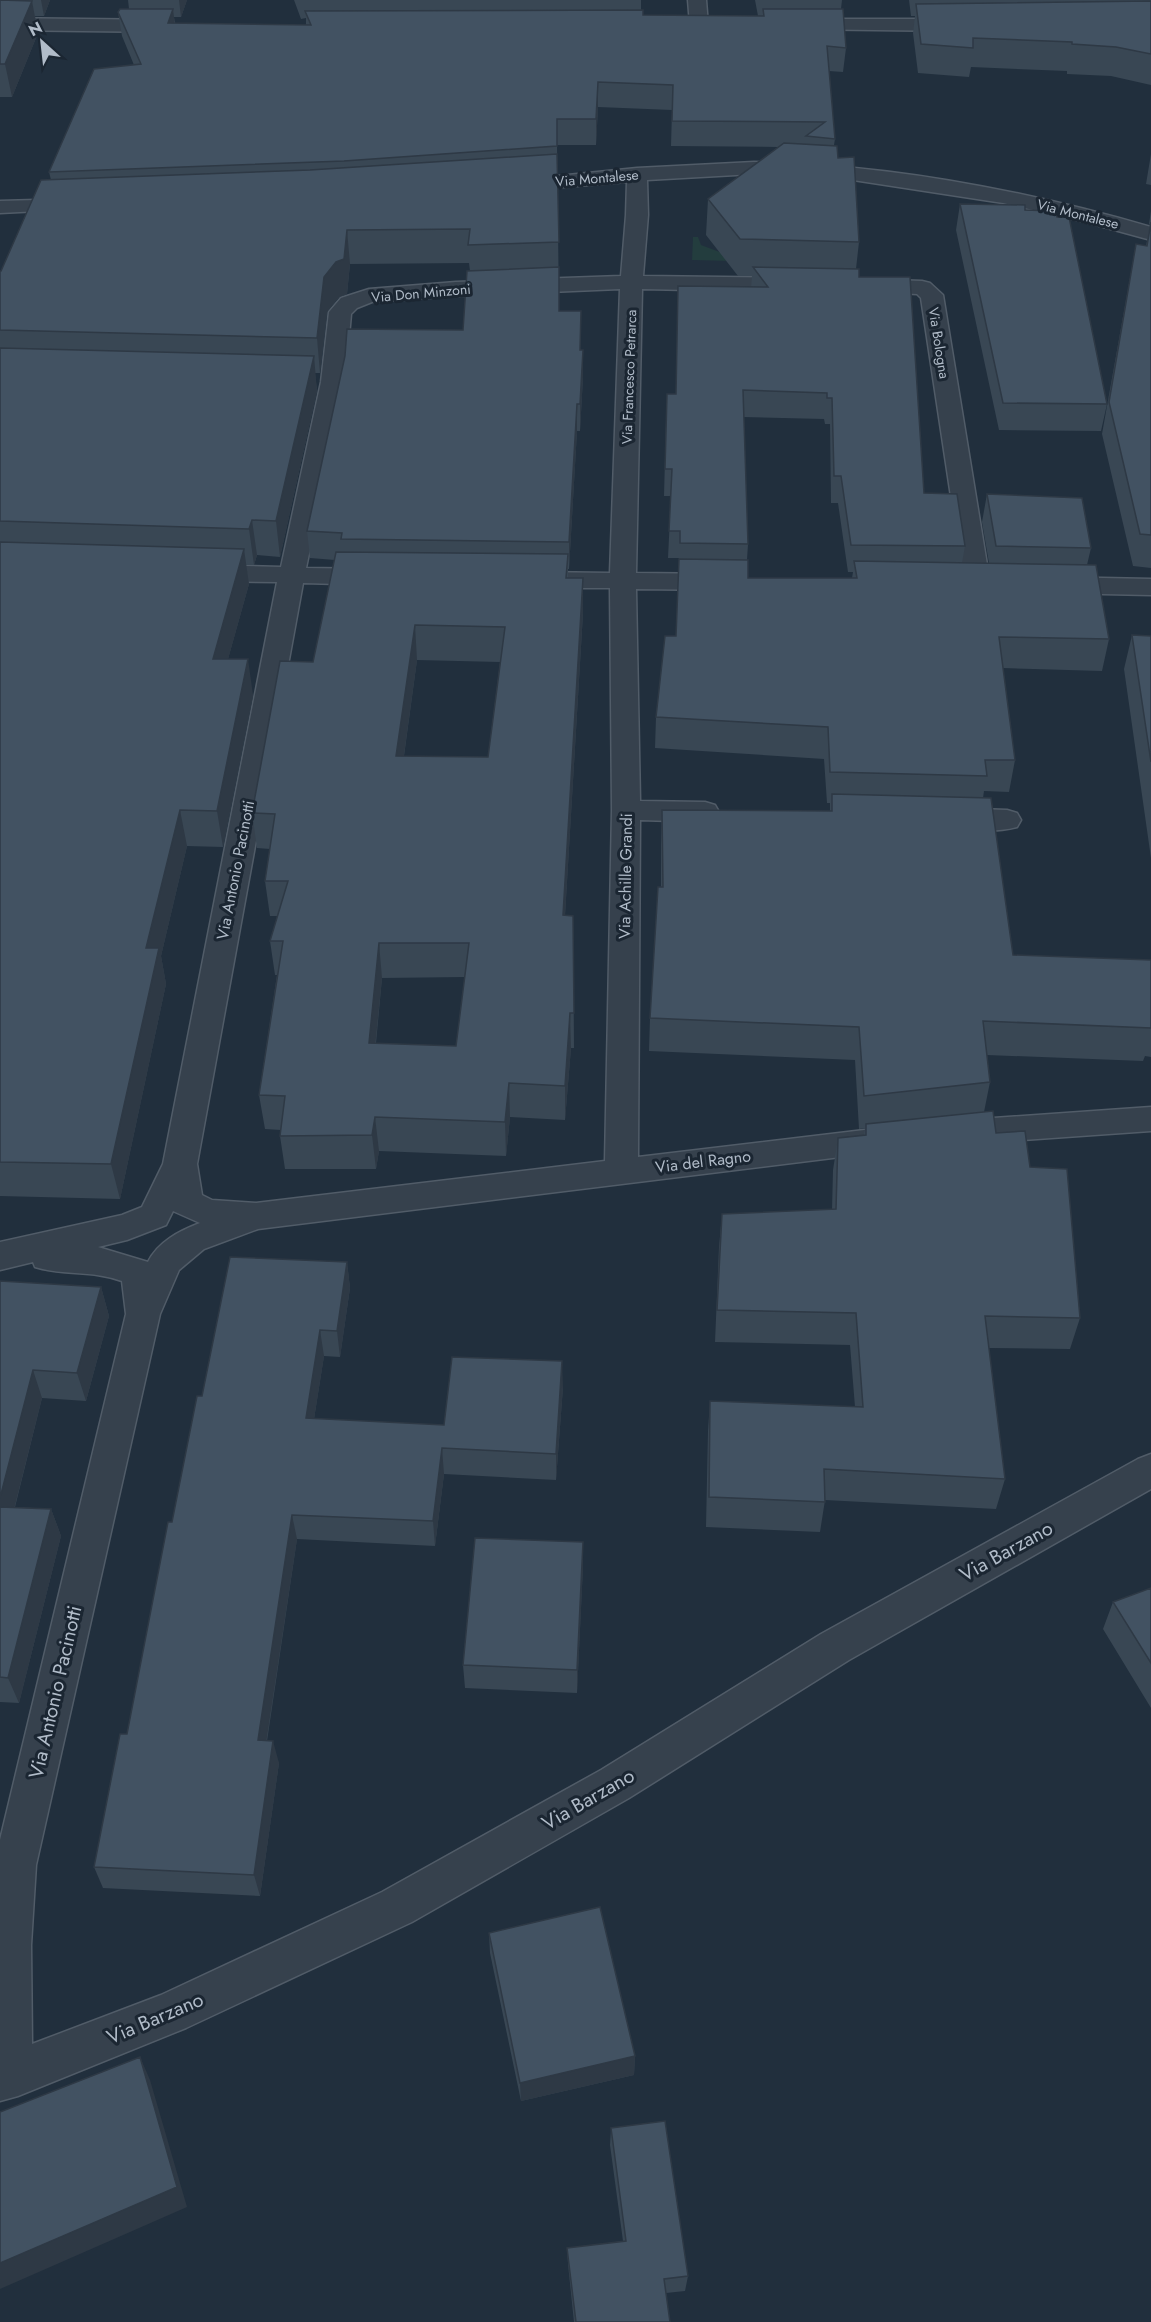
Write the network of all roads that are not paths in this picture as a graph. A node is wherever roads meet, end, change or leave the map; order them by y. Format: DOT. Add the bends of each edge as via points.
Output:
graph roads {
  1 [pos="697,0"];
  2 [pos="0,24"];
  3 [pos="675,25"];
  4 [pos="699,25"];
  5 [pos="723,25"];
  6 [pos="782,25"];
  7 [pos="971,25"];
  8 [pos="187,26"];
  9 [pos="637,174"];
  10 [pos="496,186"];
  11 [pos="99,205"];
  12 [pos="0,207"];
  13 [pos="1151,234"];
  14 [pos="631,282"];
  15 [pos="812,285"];
  16 [pos="848,286"];
  17 [pos="309,382"];
  18 [pos="333,382"];
  19 [pos="175,573"];
  20 [pos="291,576"];
  21 [pos="398,578"];
  22 [pos="517,579"];
  23 [pos="623,581"];
  24 [pos="741,582"];
  25 [pos="977,584"];
  26 [pos="1035,585"];
  27 [pos="1151,588"];
  28 [pos="626,810"];
  29 [pos="733,813"];
  30 [pos="924,818"];
  31 [pos="1007,820"];
  32 [pos="1151,1119"];
  33 [pos="180,1164"];
  34 [pos="621,1172"];
  35 [pos="256,1216"];
  36 [pos="8,1256"];
  37 [pos="144,1314"];
  38 [pos="1151,1470"];
  39 [pos="8,1865"];
  40 [pos="9,2076"];
  1 -- 4 [label="street"];
  2 -- 8 [label="street"];
  3 -- 4 [label="street"];
  4 -- 5 [label="street"];
  6 -- 7 [label="street"];
  9 -- 10 [label="street, Via Montalese"];
  9 -- 13 [label="street, Via Montalese" via="755,168 839,172 970,190 1089,215"];
  9 -- 14 [label="street, Via Francesco Petrarca"];
  11 -- 12 [label="street"];
  14 -- 15 [label="street"];
  14 -- 18 [label="street, Via Don Minzoni" via="369,296 349,303 340,312"];
  14 -- 23 [label="street, Via Francesco Petrarca"];
  16 -- 25 [label="street, Via Bologna" via="922,288 932,296"];
  17 -- 18 [label="street"];
  18 -- 20 [label="street, Via Don Minzoni"];
  19 -- 20 [label="street"];
  20 -- 21 [label="street"];
  20 -- 33 [label="street, Via Antonio Pacinotti"];
  22 -- 23 [label="street"];
  23 -- 24 [label="street"];
  23 -- 28 [label="street, Via Achille Grandi"];
  26 -- 27 [label="street"];
  28 -- 29 [label="street"];
  28 -- 34 [label="street, Via Achille Grandi"];
  30 -- 31 [label="street"];
  32 -- 34 [label="street, Via del Ragno" via="918,1136"];
  33 -- 35 [label="street" via="186,1203 208,1213"];
  33 -- 36 [label="street" via="154,1216 127,1227"];
  34 -- 35 [label="street, Via del Ragno"];
  35 -- 37 [label="street" via="192,1240 165,1262"];
  36 -- 37 [label="street" via="105,1261 138,1273"];
  37 -- 39 [label="street, Via Antonio Pacinotti"];
  38 -- 40 [label="street, Via Barzano" via="835,1647 615,1784 398,1907 171,2013"];
  39 -- 40 [label="street, Via Antonio Pacinotti"];
}
